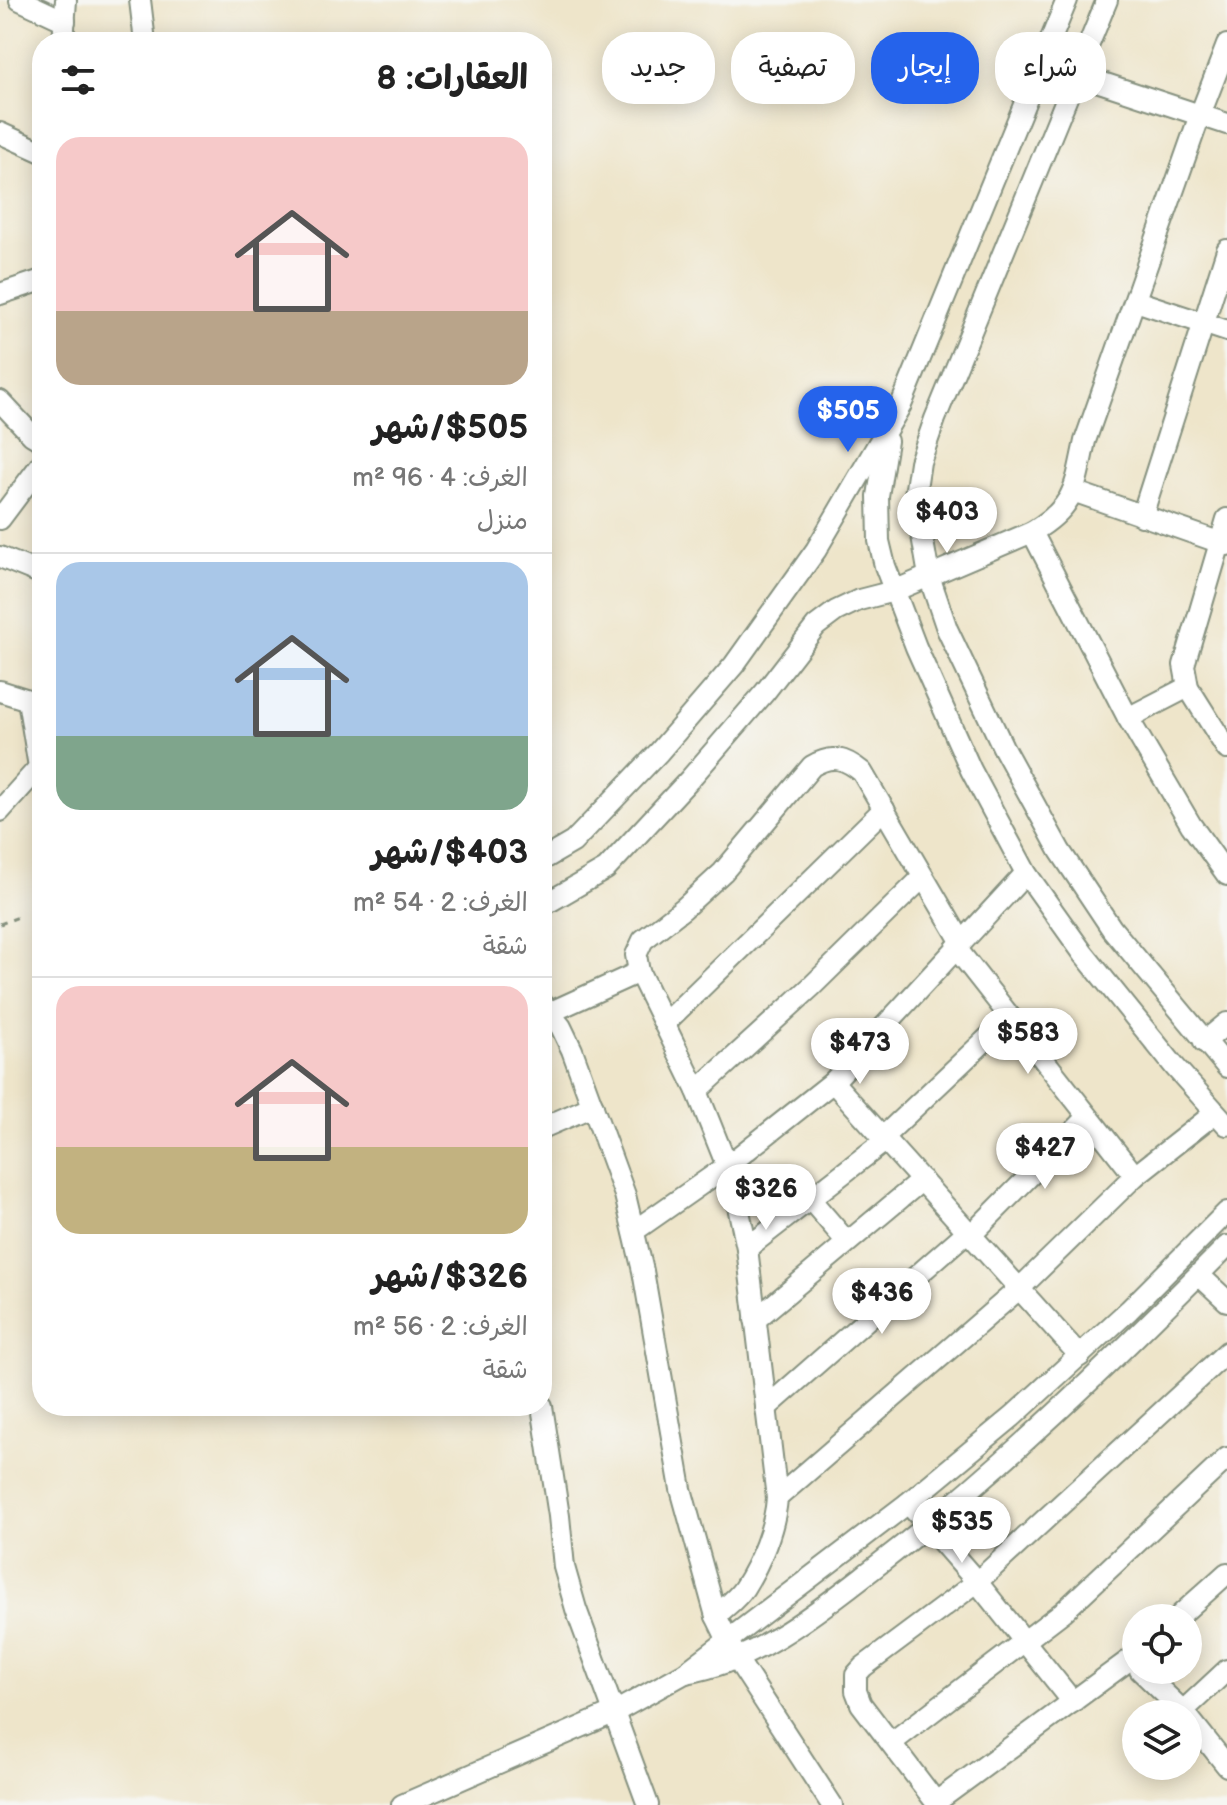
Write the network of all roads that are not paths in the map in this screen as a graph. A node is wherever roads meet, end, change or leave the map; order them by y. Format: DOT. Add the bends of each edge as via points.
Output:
graph roads {
  1 [pos="20,0"];
  2 [pos="140,0"];
  3 [pos="1067,0"];
  4 [pos="1107,0"];
  5 [pos="65,10"];
  6 [pos="64,32"];
  7 [pos="144,32"];
  8 [pos="1054,32"];
  9 [pos="1094,32"];
  10 [pos="1227,45"];
  11 [pos="1106,85"];
  12 [pos="1025,104"];
  13 [pos="1064,104"];
  14 [pos="1200,115"];
  15 [pos="1227,123"];
  16 [pos="0,133"];
  17 [pos="32,147"];
  18 [pos="1227,250"];
  19 [pos="32,283"];
  20 [pos="0,294"];
  21 [pos="1136,301"];
  22 [pos="1205,324"];
  23 [pos="1227,331"];
  24 [pos="0,401"];
  25 [pos="897,413"];
  26 [pos="935,419"];
  27 [pos="32,435"];
  28 [pos="32,476"];
  29 [pos="1073,491"];
  30 [pos="1142,516"];
  31 [pos="0,519"];
  32 [pos="1227,519"];
  33 [pos="1032,532"];
  34 [pos="1223,544"];
  35 [pos="0,557"];
  36 [pos="32,570"];
  37 [pos="929,576"];
  38 [pos="894,591"];
  39 [pos="1188,687"];
  40 [pos="0,691"];
  41 [pos="32,701"];
  42 [pos="1128,718"];
  43 [pos="1227,749"];
  44 [pos="32,774"];
  45 [pos="2,806"];
  46 [pos="884,809"];
  47 [pos="552,854"];
  48 [pos="1026,873"];
  49 [pos="1227,875"];
  50 [pos="923,877"];
  51 [pos="552,900"];
  52 [pos="959,944"];
  53 [pos="639,972"];
  54 [pos="552,1005"];
  55 [pos="552,1017"];
  56 [pos="1010,1017"];
  57 [pos="665,1023"];
  58 [pos="1227,1023"];
  59 [pos="1204,1042"];
  60 [pos="1227,1067"];
  61 [pos="833,1082"];
  62 [pos="697,1091"];
  63 [pos="593,1106"];
  64 [pos="1088,1117"];
  65 [pos="1221,1119"];
  66 [pos="552,1124"];
  67 [pos="884,1138"];
  68 [pos="727,1166"];
  69 [pos="1135,1176"];
  70 [pos="922,1180"];
  71 [pos="810,1199"];
  72 [pos="1227,1212"];
  73 [pos="634,1231"];
  74 [pos="970,1233"];
  75 [pos="847,1242"];
  76 [pos="1227,1246"];
  77 [pos="747,1248"];
  78 [pos="1199,1275"];
  79 [pos="1020,1288"];
  80 [pos="1227,1301"];
  81 [pos="755,1320"];
  82 [pos="1227,1352"];
  83 [pos="1080,1356"];
  84 [pos="1059,1375"];
  85 [pos="1077,1392"];
  86 [pos="766,1408"];
  87 [pos="544,1416"];
  88 [pos="1227,1458"];
  89 [pos="777,1498"];
  90 [pos="908,1503"];
  91 [pos="930,1525"];
  92 [pos="1227,1573"];
  93 [pos="977,1582"];
  94 [pos="1193,1604"];
  95 [pos="716,1616"];
  96 [pos="726,1641"];
  97 [pos="1024,1641"];
  98 [pos="737,1659"];
  99 [pos="1227,1670"];
  100 [pos="1122,1672"];
  101 [pos="685,1673"];
  102 [pos="1157,1684"];
  103 [pos="1172,1700"];
  104 [pos="1199,1700"];
  105 [pos="1073,1702"];
  106 [pos="613,1713"];
  107 [pos="1202,1734"];
  108 [pos="891,1743"];
  109 [pos="1227,1766"];
  110 [pos="937,1804"];
  111 [pos="402,1805"];
  112 [pos="648,1805"];
  113 [pos="832,1805"];
  1 -- 5 [label="street"];
  2 -- 7 [label="street"];
  3 -- 8 [label="street"];
  4 -- 9 [label="street"];
  5 -- 6 [label="street"];
  10 -- 14 [label="street"];
  11 -- 14 [label="street"];
  12 -- 25 [label="street"];
  13 -- 26 [label="street"];
  14 -- 15 [label="street"];
  14 -- 21 [label="street"];
  16 -- 17 [label="street"];
  18 -- 22 [label="street"];
  19 -- 20 [label="street"];
  21 -- 22 [label="street"];
  21 -- 29 [label="street" via="1085,441"];
  22 -- 23 [label="street"];
  22 -- 30 [label="street"];
  24 -- 27 [label="street"];
  25 -- 26 [label="street"];
  25 -- 38 [label="street" via="883,458 878,511 879,541"];
  25 -- 47 [label="street" via="816,550 734,665 573,842"];
  26 -- 37 [label="street" via="915,495"];
  28 -- 31 [label="street"];
  29 -- 30 [label="street"];
  29 -- 33 [label="street" via="1054,519"];
  30 -- 34 [label="street"];
  32 -- 34 [label="street"];
  33 -- 37 [label="street"];
  33 -- 42 [label="street"];
  34 -- 39 [label="street" via="1184,665"];
  35 -- 36 [label="street"];
  37 -- 38 [label="street"];
  37 -- 59 [label="street" via="947,629 1003,747 1060,851 1112,929"];
  38 -- 48 [label="street" via="971,770"];
  38 -- 51 [label="street" via="859,600 816,626 756,703 606,869"];
  39 -- 42 [label="street"];
  39 -- 43 [label="street"];
  40 -- 41 [label="street"];
  42 -- 49 [label="street"];
  44 -- 45 [label="street"];
  46 -- 50 [label="street"];
  46 -- 53 [label="street" via="853,765 829,758 812,766 723,872 643,940 636,955"];
  46 -- 57 [label="street"];
  48 -- 52 [label="street"];
  48 -- 65 [label="street" via="1083,953"];
  50 -- 52 [label="street"];
  50 -- 62 [label="street"];
  52 -- 56 [label="street"];
  52 -- 61 [label="street"];
  53 -- 54 [label="street"];
  53 -- 57 [label="street"];
  55 -- 63 [label="street" via="572,1050"];
  56 -- 64 [label="street"];
  56 -- 67 [label="street"];
  57 -- 62 [label="street"];
  58 -- 59 [label="street"];
  59 -- 60 [label="street"];
  61 -- 67 [label="street"];
  61 -- 68 [label="street"];
  62 -- 68 [label="street"];
  63 -- 66 [label="street"];
  63 -- 73 [label="street"];
  64 -- 69 [label="street"];
  64 -- 74 [label="street"];
  65 -- 69 [label="street"];
  67 -- 70 [label="street"];
  67 -- 71 [label="street"];
  68 -- 73 [label="street"];
  68 -- 77 [label="street"];
  69 -- 79 [label="street"];
  70 -- 74 [label="street"];
  70 -- 75 [label="street"];
  71 -- 75 [label="street"];
  71 -- 77 [label="street"];
  72 -- 83 [label="street"];
  73 -- 95 [label="street" via="681,1489"];
  74 -- 79 [label="street"];
  74 -- 86 [label="street"];
  75 -- 81 [label="street"];
  76 -- 78 [label="street"];
  77 -- 81 [label="street"];
  78 -- 80 [label="street"];
  78 -- 85 [label="street"];
  79 -- 83 [label="street"];
  79 -- 89 [label="street"];
  81 -- 86 [label="street"];
  82 -- 93 [label="street"];
  83 -- 84 [label="street"];
  84 -- 85 [label="street"];
  84 -- 90 [label="street"];
  85 -- 91 [label="street"];
  86 -- 89 [label="street"];
  87 -- 106 [label="street" via="564,1567"];
  88 -- 97 [label="street" via="1064,1611"];
  89 -- 95 [label="street" via="760,1558 742,1591"];
  90 -- 91 [label="street"];
  90 -- 96 [label="street"];
  91 -- 93 [label="street"];
  91 -- 98 [label="street" via="816,1612"];
  92 -- 94 [label="street"];
  93 -- 97 [label="street"];
  93 -- 108 [label="street" via="856,1675 861,1704"];
  95 -- 96 [label="street"];
  96 -- 98 [label="street"];
  96 -- 101 [label="street"];
  97 -- 105 [label="street"];
  97 -- 108 [label="street"];
  98 -- 101 [label="street"];
  98 -- 113 [label="street"];
  99 -- 104 [label="street"];
  100 -- 105 [label="street"];
  101 -- 106 [label="street"];
  102 -- 103 [label="street"];
  105 -- 110 [label="street"];
  106 -- 111 [label="street"];
  106 -- 112 [label="street"];
  107 -- 109 [label="street"];
  108 -- 110 [label="street"];
}
